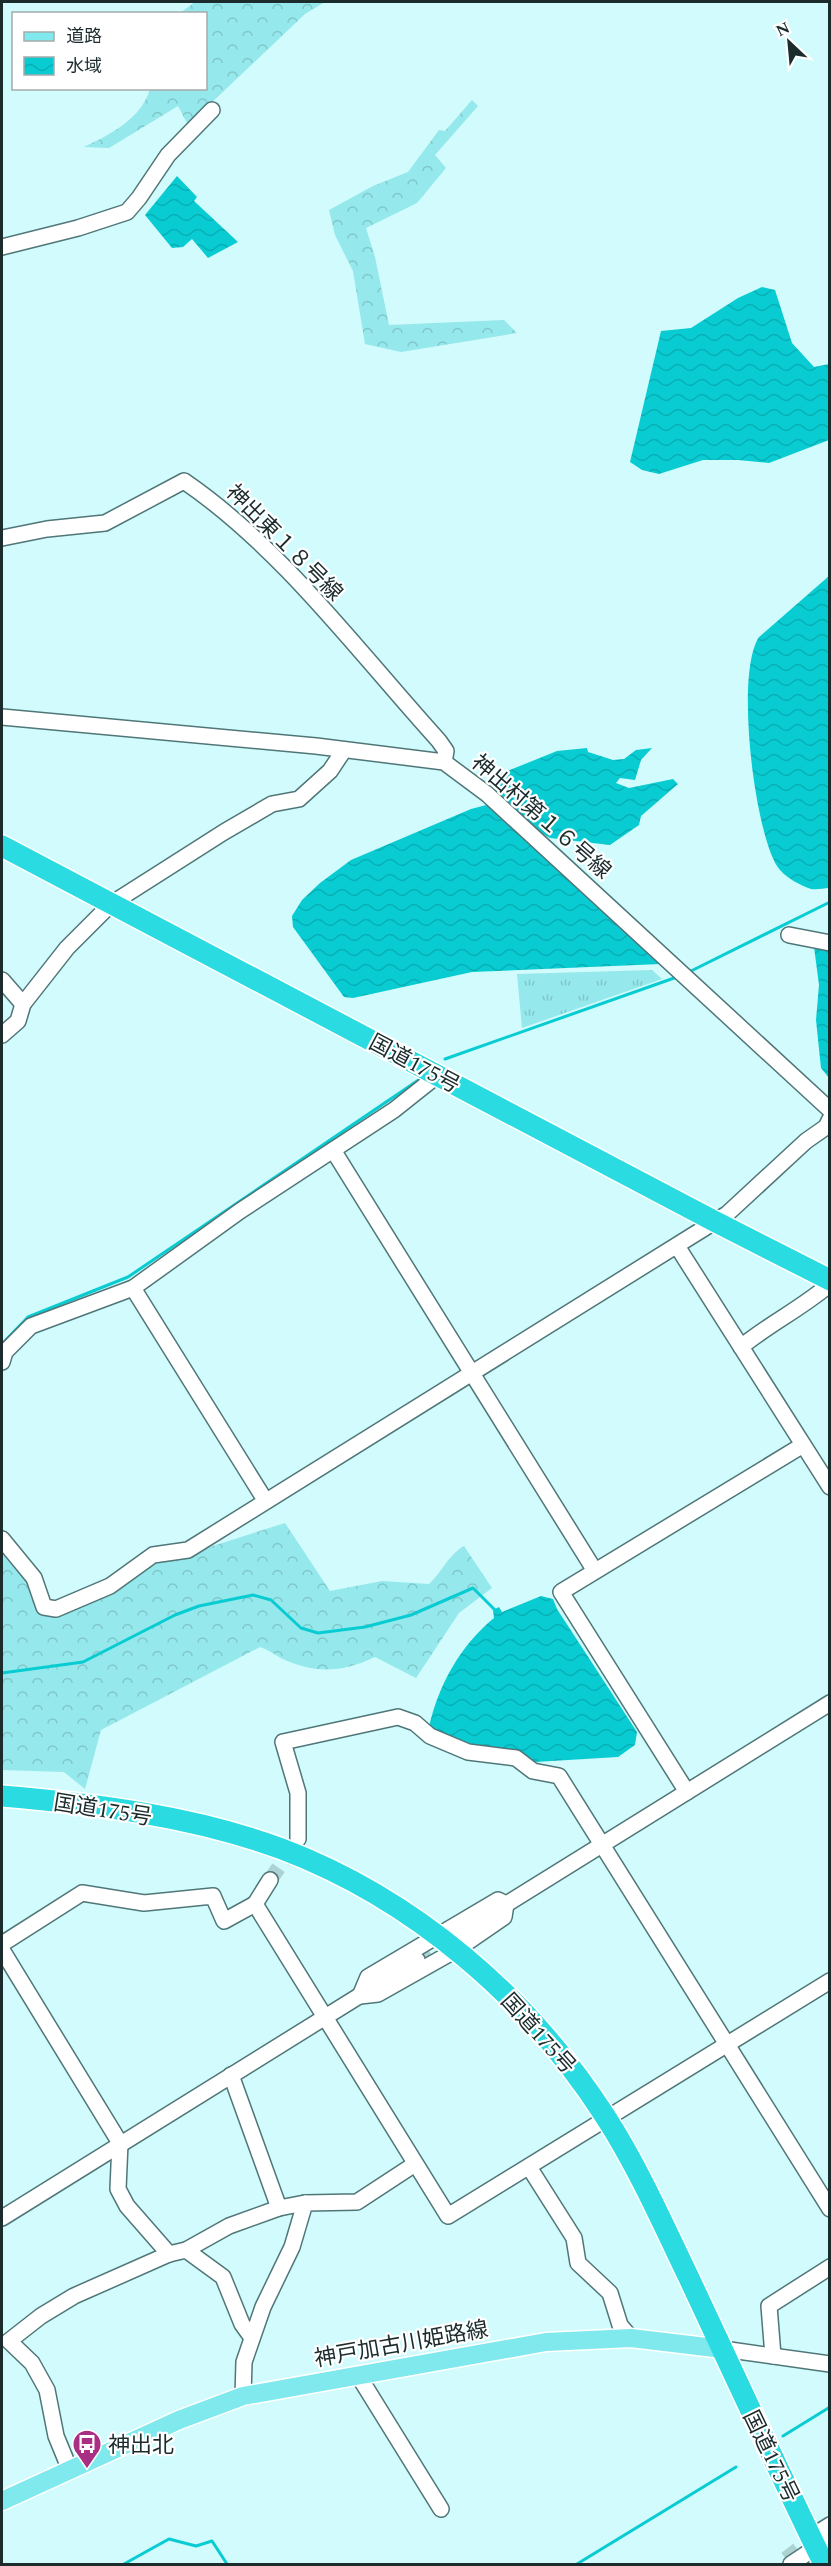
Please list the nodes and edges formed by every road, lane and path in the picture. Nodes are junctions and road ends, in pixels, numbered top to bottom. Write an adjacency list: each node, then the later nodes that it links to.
1 (212, 110): 2 (street)
2 (2, 247)
3 (2, 538): 6 (street, 神出東１８号線)
4 (2, 717): 5 (street, 神出村第１６号線)
5 (344, 750): 6 (street, 神出村第１６号線); 8 (street)
6 (444, 762): 15 (street, 神出村第１６号線)
7 (2, 846): 8 (highway, 国道175号)
8 (111, 904): 12 (street); 14 (highway, 国道175号)
9 (789, 934): 10 (street)
10 (830, 942)
11 (2, 980): 12 (street)
12 (23, 1004): 13 (street)
13 (2, 1035)
14 (438, 1075): 17 (street); 18 (highway, 国道175号)
15 (830, 1110)
16 (830, 1119): 18 (street)
17 (333, 1150): 21 (street); 24 (street)
18 (714, 1221): 19 (street); 20 (highway, 国道175号)
19 (677, 1246): 22 (street); 24 (street)
20 (830, 1282): 22 (street)
21 (133, 1288): 23 (street); 27 (street)
22 (741, 1347): 25 (street)
23 (2, 1362)
24 (472, 1372): 27 (street); 29 (street)
25 (802, 1445): 26 (street); 29 (street)
26 (830, 1487)
27 (265, 1500): 28 (street)
28 (2, 1539)
29 (595, 1571): 31 (street)
30 (830, 1703): 31 (street)
31 (687, 1792): 34 (street)
32 (2, 1796): 38 (highway, 国道175号)
33 (298, 1839): 34 (street)
34 (602, 1845): 37 (street); 46 (street)
35 (270, 1880): 36 (street)
36 (255, 1904): 40 (street); 45 (street)
37 (506, 1904): 38 (street); 39 (street)
38 (438, 1935): 39 (highway, 国道175号); 44 (street)
39 (458, 1942): 44 (street); 48 (highway, 国道175号)
40 (2, 1944)
41 (2, 1950): 49 (street)
42 (417, 1960): 44 (street)
43 (830, 1981): 46 (street)
44 (360, 1996): 45 (street)
45 (324, 2019): 47 (street); 50 (street)
46 (726, 2044): 48 (street); 54 (street)
47 (231, 2075): 49 (street); 53 (street)
48 (607, 2118): 51 (street); 61 (highway, 国道175号)
49 (120, 2143): 55 (street); 57 (street)
50 (415, 2164): 51 (street); 52 (street)
51 (529, 2167): 60 (street)
52 (305, 2203): 53 (street); 59 (street)
53 (279, 2208): 56 (street)
54 (830, 2209)
55 (2, 2218)
56 (186, 2250): 57 (street); 59 (street)
57 (169, 2254): 66 (street)
58 (830, 2267): 62 (street)
59 (252, 2338): 65 (street)
60 (631, 2338): 61 (main road, 神戸加古川姫路線); 64 (main road, 神戸加古川姫路線)
61 (723, 2349): 62 (street, 神戸加古川姫路線); 69 (highway, 国道175号)
62 (773, 2356): 63 (street, 神戸加古川姫路線)
63 (830, 2364)
64 (358, 2375): 65 (main road, 神戸加古川姫路線); 68 (street)
65 (243, 2396): 66 (main road, 神戸加古川姫路線)
66 (70, 2470): 67 (main road, 神戸加古川姫路線)
67 (2, 2501)
68 (441, 2509)
69 (824, 2541): 70 (street)
70 (785, 2563)

